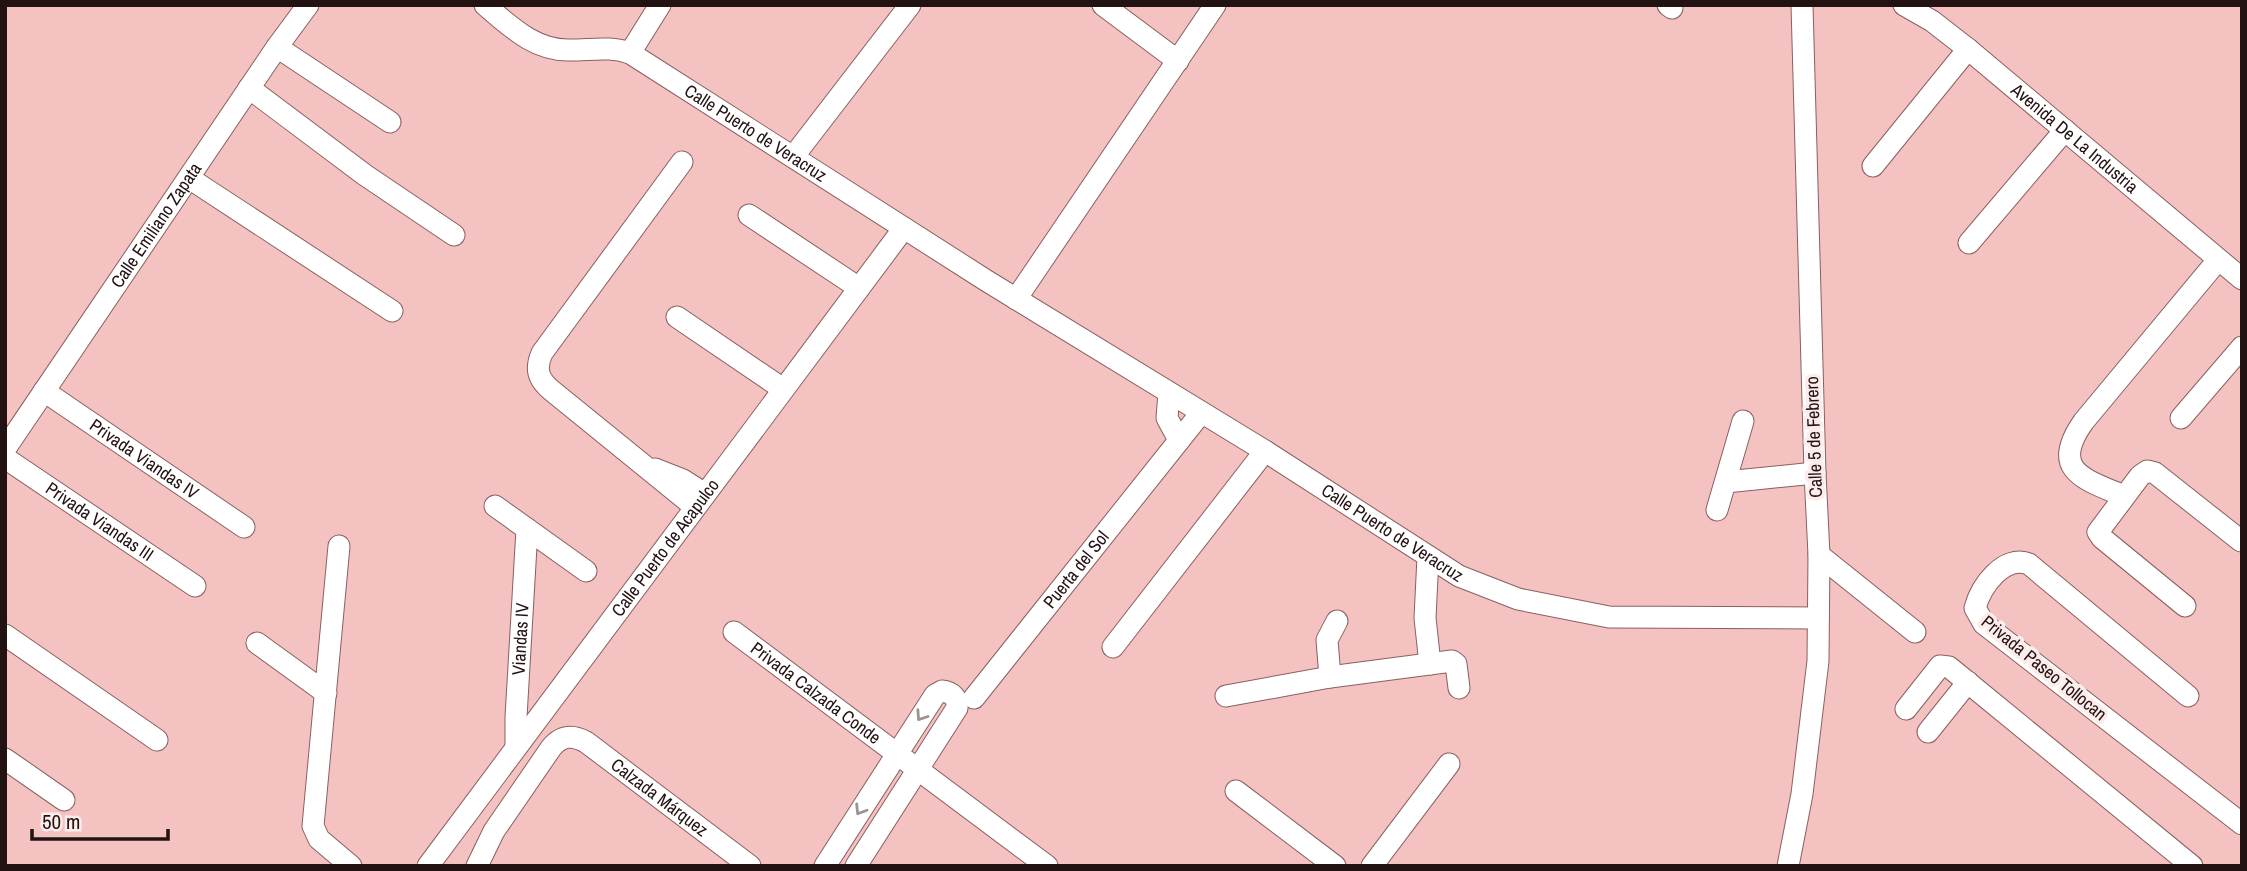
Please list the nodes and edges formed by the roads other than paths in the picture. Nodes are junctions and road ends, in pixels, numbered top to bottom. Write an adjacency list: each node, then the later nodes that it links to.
1 (308, 5): 11 (street, Calle Emiliano Zapata)
2 (485, 5): 13 (street, Calle Puerto de Veracruz)
3 (660, 5): 13 (street)
4 (910, 5): 18 (street)
5 (1103, 5): 14 (street)
6 (1215, 5): 14 (street)
7 (1820, 5): 9 (street)
8 (1904, 5): 10 (street, Avenida De La Industria)
9 (1801, 6): 43 (street, Calle 5 de Febrero)
10 (1938, 13): 12 (street, Avenida De La Industria)
11 (277, 47): 15 (street, Calle Emiliano Zapata); 16 (street)
12 (1968, 49): 17 (street, Avenida De La Industria); 20 (street)
13 (630, 52): 18 (street, Calle Puerto de Veracruz)
14 (1178, 61): 29 (street)
15 (249, 88): 21 (street, Calle Emiliano Zapata); 24 (street)
16 (390, 122)
17 (2065, 130): 25 (street); 26 (street, Avenida De La Industria)
18 (793, 157): 23 (street, Calle Puerto de Veracruz)
19 (682, 162): 46 (street)
20 (1873, 166)
21 (189, 178): 30 (street); 34 (street, Calle Emiliano Zapata)
22 (749, 215): 28 (street)
23 (904, 228): 28 (street, Calle Puerto de Acapulco); 29 (street, Calle Puerto de Veracruz)
24 (454, 234)
25 (1969, 243)
26 (2218, 260): 27 (street, Avenida De La Industria); 45 (street)
27 (2242, 279)
28 (859, 288): 33 (street, Calle Puerto de Acapulco)
29 (1016, 299): 35 (street, Calle Puerto de Veracruz)
30 (392, 311)
31 (677, 317): 33 (street)
32 (2242, 346): 37 (street)
33 (783, 389): 46 (street, Calle Puerto de Acapulco)
34 (44, 391): 40 (street, Calle Emiliano Zapata); 49 (street, Privada Viandas IV)
35 (1169, 393): 36 (street, Calle Puerto de Veracruz); 39 (street)
36 (1201, 413): 39 (street, Puerta del Sol); 41 (street, Calle Puerto de Veracruz)
37 (2181, 418)
38 (1743, 421): 44 (street)
39 (1179, 440): 72 (street, Puerta del Sol)
40 (5, 449)
41 (1265, 451): 54 (street, Calle Puerto de Veracruz); 64 (street)
42 (5, 458): 56 (street, Privada Viandas III)
43 (1815, 473): 44 (street); 53 (street, Calle 5 de Febrero)
44 (1726, 482): 48 (street)
45 (2124, 496): 51 (street); 57 (street)
46 (700, 501): 76 (street, Calle Puerto de Acapulco)
47 (495, 506): 50 (street)
48 (1717, 510)
49 (244, 527)
50 (527, 529): 55 (street); 76 (street, Viandas IV)
51 (2241, 541)
52 (339, 546): 69 (street)
53 (1819, 555): 58 (street, Calle 5 de Febrero); 61 (street)
54 (1428, 557): 58 (street, Calle Puerto de Veracruz); 65 (street)
55 (586, 570)
56 (195, 586)
57 (2185, 606)
58 (1818, 618): 94 (street, Calle 5 de Febrero)
59 (1337, 621): 66 (street)
60 (734, 632): 77 (street, Privada Calzada Conde)
61 (1915, 632)
62 (5, 635): 75 (street)
63 (257, 643): 69 (street)
64 (1113, 648)
65 (1430, 664): 66 (street); 68 (street)
66 (1330, 677): 70 (street)
67 (1968, 681): 73 (street); 74 (street); 84 (street)
68 (1459, 688)
69 (326, 692): 85 (street)
70 (1226, 696)
71 (2188, 696): 83 (street, Privada Paseo Tollocan)
72 (974, 698)
73 (1906, 709)
74 (1928, 732)
75 (157, 740)
76 (516, 747): 86 (street, Calle Puerto de Acapulco)
77 (896, 753): 80 (street, Privada Calzada Conde); 80 (street, one-way to 77); 89 (street, one-way to 89)
78 (5, 759): 82 (street)
79 (1449, 764): 93 (street)
80 (917, 769): 90 (street); 91 (street, Privada Calzada Conde)
81 (1236, 791): 92 (street)
82 (64, 800)
83 (2242, 824)
84 (2181, 862)
85 (351, 866)
86 (428, 866)
87 (477, 866): 88 (street, Calzada Márquez)
88 (750, 866)
89 (825, 866)
90 (856, 866)
91 (1047, 866)
92 (1335, 866)
93 (1372, 866)
94 (1788, 866)

